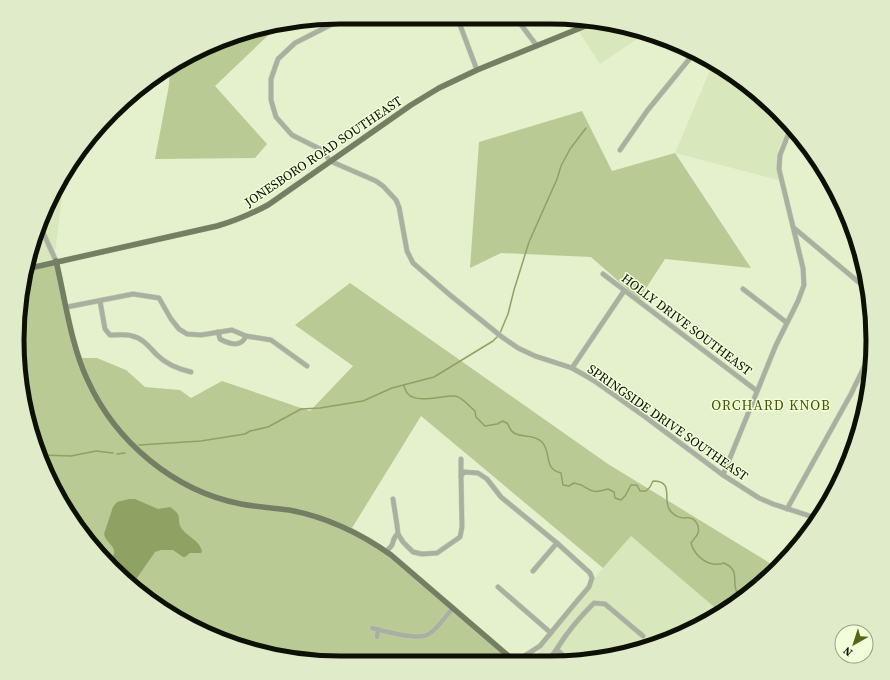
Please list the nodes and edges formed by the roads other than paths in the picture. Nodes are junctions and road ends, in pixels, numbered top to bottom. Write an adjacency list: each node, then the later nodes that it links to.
1 (331, 24): 10 (street)
2 (460, 24): 7 (street)
3 (520, 24): 5 (street)
4 (584, 26): 5 (main road, JONESBORO ROAD SOUTHEAST)
5 (537, 46): 7 (main road, JONESBORO ROAD SOUTHEAST)
6 (691, 57): 9 (street)
7 (477, 70): 10 (main road, JONESBORO ROAD SOUTHEAST)
8 (789, 133): 11 (street)
9 (620, 150)
10 (330, 161): 13 (main road, JONESBORO ROAD SOUTHEAST); 26 (street, SPRINGSIDE DRIVE SOUTHEAST)
11 (793, 227): 16 (street); 21 (street)
12 (43, 233): 13 (street)
13 (56, 261): 14 (main road, JONESBORO ROAD SOUTHEAST); 20 (main road)
14 (33, 267)
15 (603, 274): 18 (street, HOLLY DRIVE SOUTHEAST)
16 (861, 284)
17 (744, 289): 21 (street)
18 (624, 291): 26 (street); 28 (street, HOLLY DRIVE SOUTHEAST)
19 (100, 301): 20 (street); 22 (street); 27 (street)
20 (66, 307): 39 (main road)
21 (786, 322): 28 (street)
22 (218, 332): 23 (street); 23 (street)
23 (246, 336): 24 (street)
24 (307, 366)
25 (864, 366): 33 (street)
26 (572, 368): 30 (street, SPRINGSIDE DRIVE SOUTHEAST)
27 (191, 372)
28 (757, 391): 30 (street)
29 (461, 459): 31 (street)
30 (723, 475): 33 (street, SPRINGSIDE DRIVE SOUTHEAST)
31 (462, 476): 36 (street); 37 (street)
32 (393, 499): 35 (street)
33 (787, 509): 34 (street, SPRINGSIDE DRIVE SOUTHEAST)
34 (812, 517)
35 (398, 534): 36 (street); 38 (street)
36 (403, 542): 38 (street)
37 (557, 543): 40 (street); 45 (street)
38 (392, 544): 39 (street)
39 (386, 552): 42 (main road)
40 (533, 571)
41 (498, 587): 45 (street)
42 (453, 608): 44 (street); 50 (main road)
43 (372, 628): 44 (street)
44 (378, 630): 47 (street)
45 (550, 633): 51 (street)
46 (643, 636): 48 (street)
47 (376, 637)
48 (557, 650): 49 (street); 52 (street)
49 (563, 655)
50 (508, 656)
51 (525, 656)
52 (552, 656)

